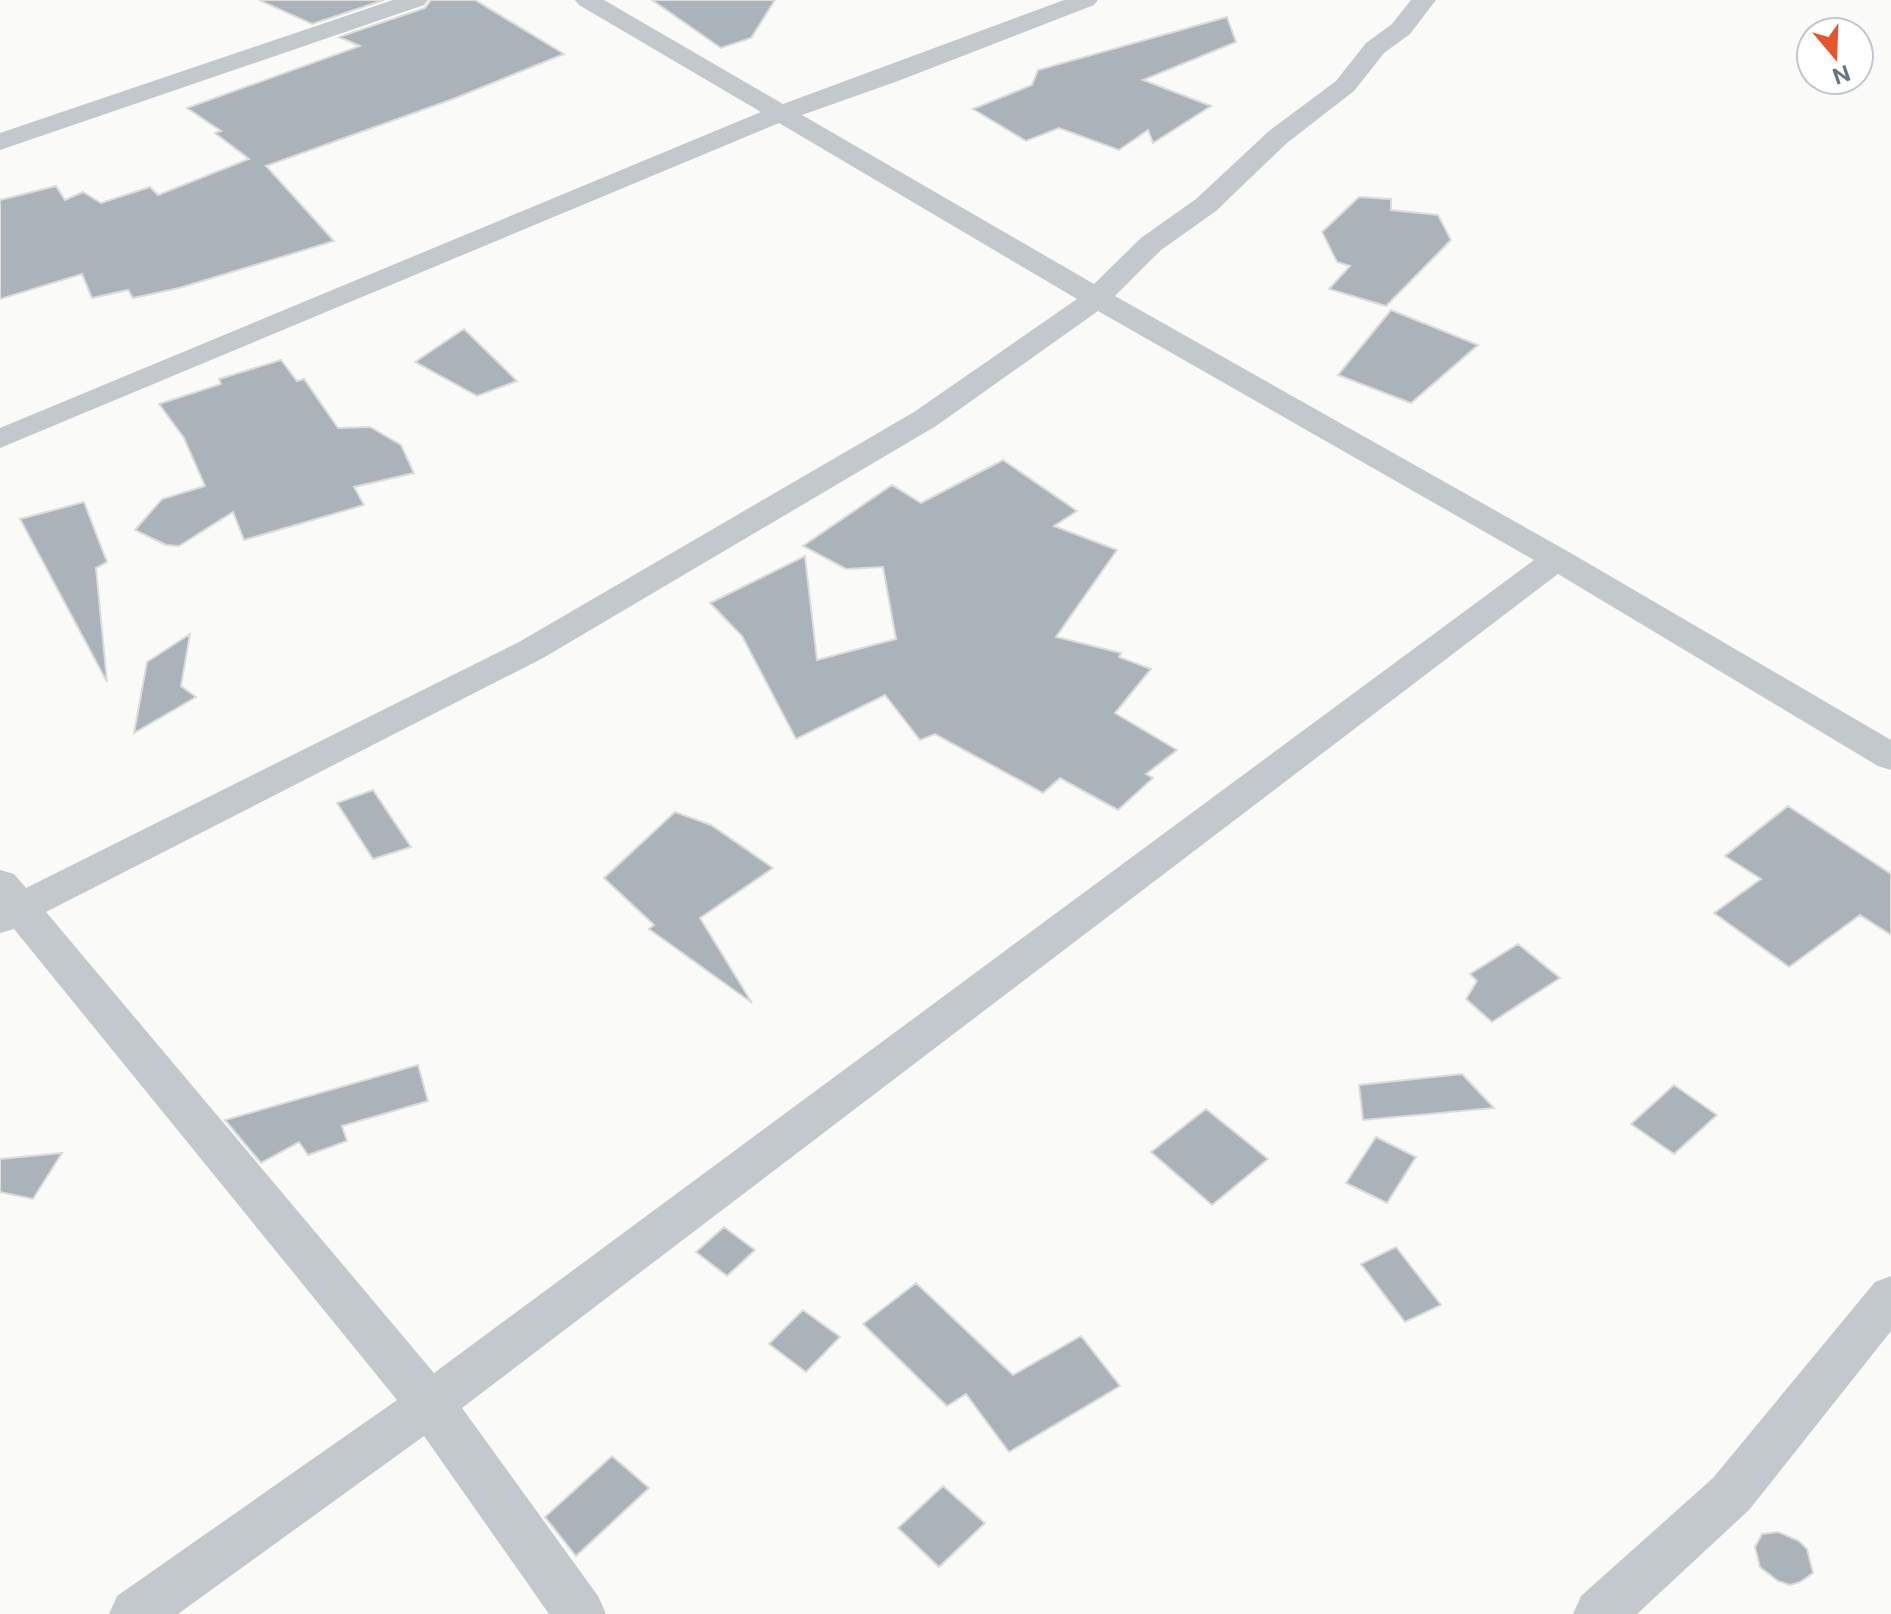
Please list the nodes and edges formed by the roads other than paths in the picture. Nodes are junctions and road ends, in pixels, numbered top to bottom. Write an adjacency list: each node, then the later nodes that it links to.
1 (416, 0): 6 (street)
2 (587, 0): 5 (street)
3 (1086, 0): 5 (street)
4 (1424, 0): 7 (street)
5 (779, 114): 7 (street); 8 (street)
6 (0, 142)
7 (1097, 298): 9 (street); 11 (street)
8 (0, 439)
9 (1557, 559): 10 (street); 13 (street)
10 (1891, 757)
11 (7, 903): 13 (street)
12 (1891, 1296): 16 (street)
13 (430, 1404): 14 (street); 15 (street)
14 (135, 1614)
15 (580, 1614)
16 (1599, 1614)

